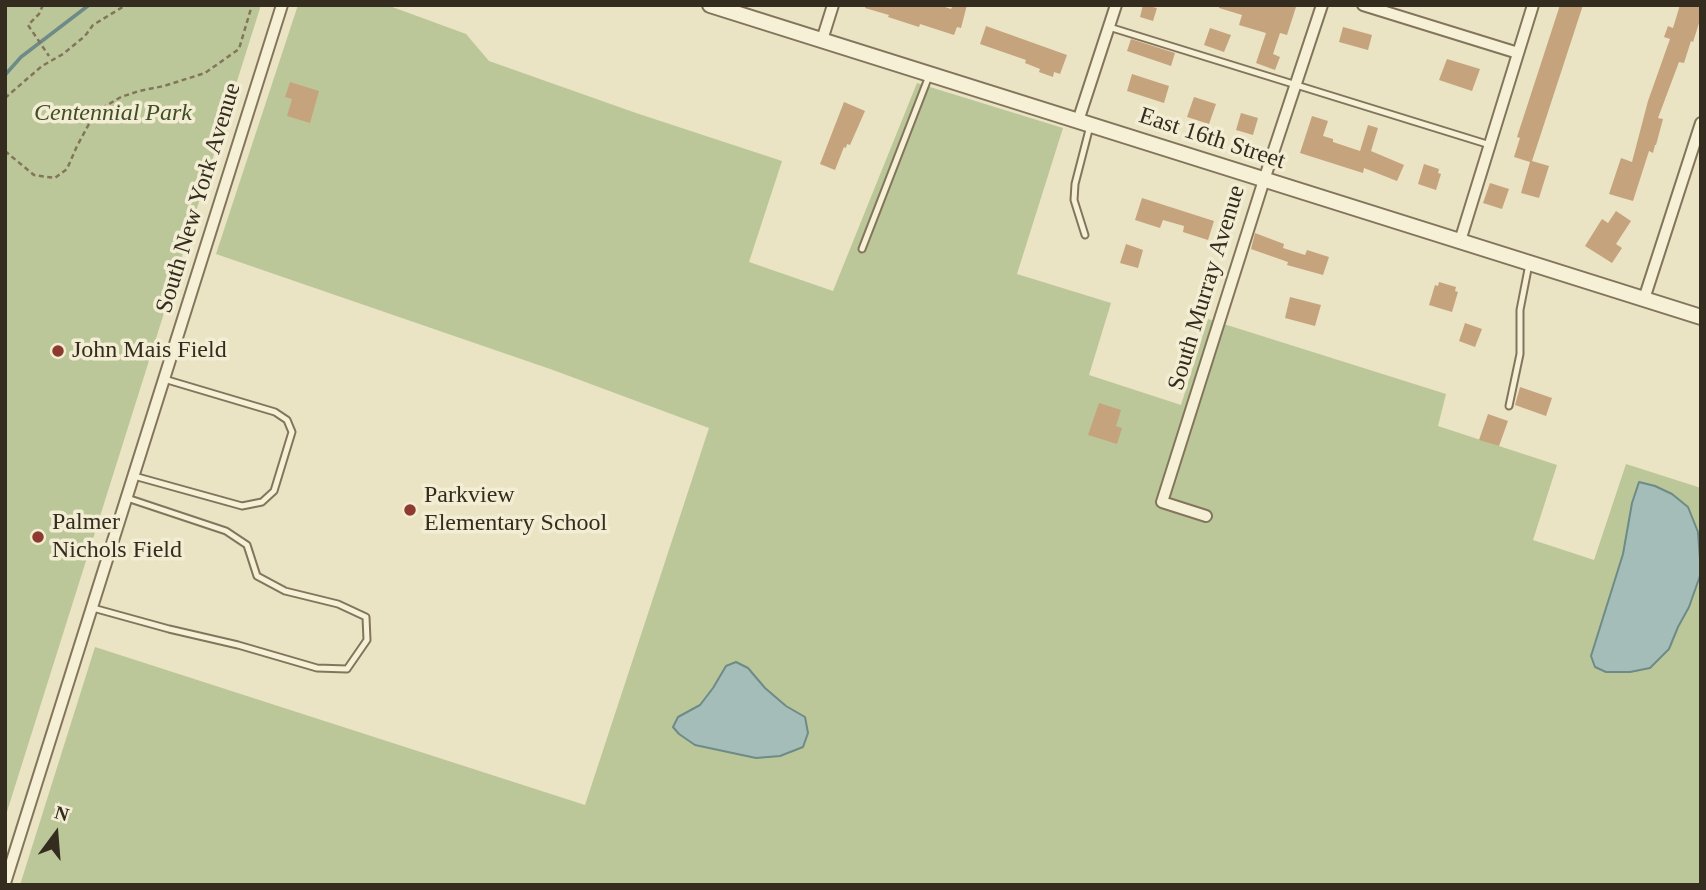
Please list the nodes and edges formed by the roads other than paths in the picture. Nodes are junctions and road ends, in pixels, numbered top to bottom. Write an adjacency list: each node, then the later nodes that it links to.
1 (282, 5): 23 (street, South New York Avenue)
2 (710, 5): 9 (street, East 16th Street)
3 (833, 5): 9 (street)
4 (1116, 5): 8 (street)
5 (1322, 5): 12 (street, South Murray Avenue)
6 (1363, 5): 10 (street)
7 (1533, 5): 10 (street)
8 (1109, 27): 12 (lane); 13 (street)
9 (822, 40): 11 (street, East 16th Street)
10 (1518, 53): 15 (street)
11 (929, 74): 13 (street, East 16th Street); 19 (lane)
12 (1297, 85): 15 (lane); 16 (street, South Murray Avenue)
13 (1084, 123): 16 (street, East 16th Street); 17 (lane)
14 (1701, 123): 21 (street)
15 (1490, 145): 18 (street)
16 (1264, 180): 18 (street, East 16th Street); 27 (street, South Murray Avenue)
17 (1085, 236)
18 (1460, 241): 20 (street, East 16th Street)
19 (862, 249)
20 (1529, 263): 21 (street, East 16th Street); 24 (lane)
21 (1644, 299): 22 (street, East 16th Street)
22 (1701, 317)
23 (164, 379): 25 (street, South New York Avenue); 25 (lane)
24 (1509, 406)
25 (134, 476): 26 (street, South New York Avenue)
26 (127, 498): 28 (street, South New York Avenue); 28 (lane)
27 (1206, 516)
28 (92, 607): 29 (street, South New York Avenue)
29 (5, 884)

